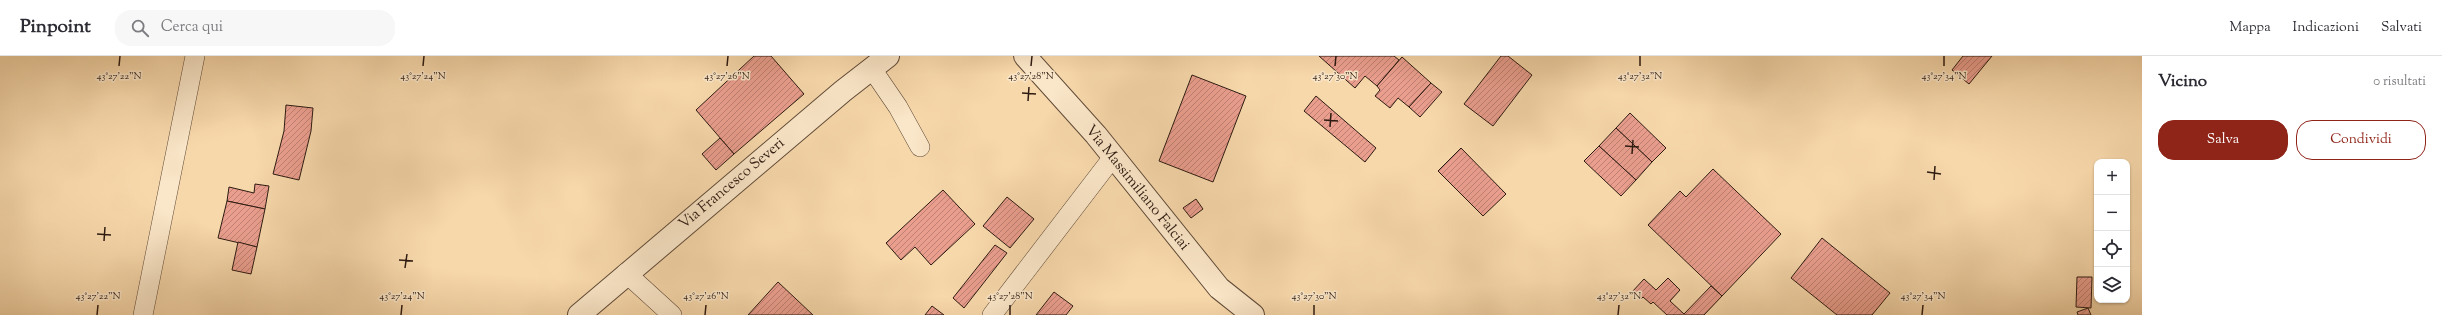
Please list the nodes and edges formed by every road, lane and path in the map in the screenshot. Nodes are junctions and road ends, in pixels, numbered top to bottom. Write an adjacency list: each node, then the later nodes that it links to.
1 (194, 56): 7 (lane)
2 (1025, 56): 5 (street, Via Massimiliano Falciai)
3 (880, 63): 4 (lane); 6 (street, Via Francesco Severi)
4 (920, 147)
5 (1113, 157): 10 (lane); 11 (street, Via Massimiliano Falciai)
6 (626, 273): 8 (street, Via Francesco Severi); 9 (lane)
7 (143, 315)
8 (579, 315)
9 (672, 315)
10 (992, 315)
11 (1253, 315)

